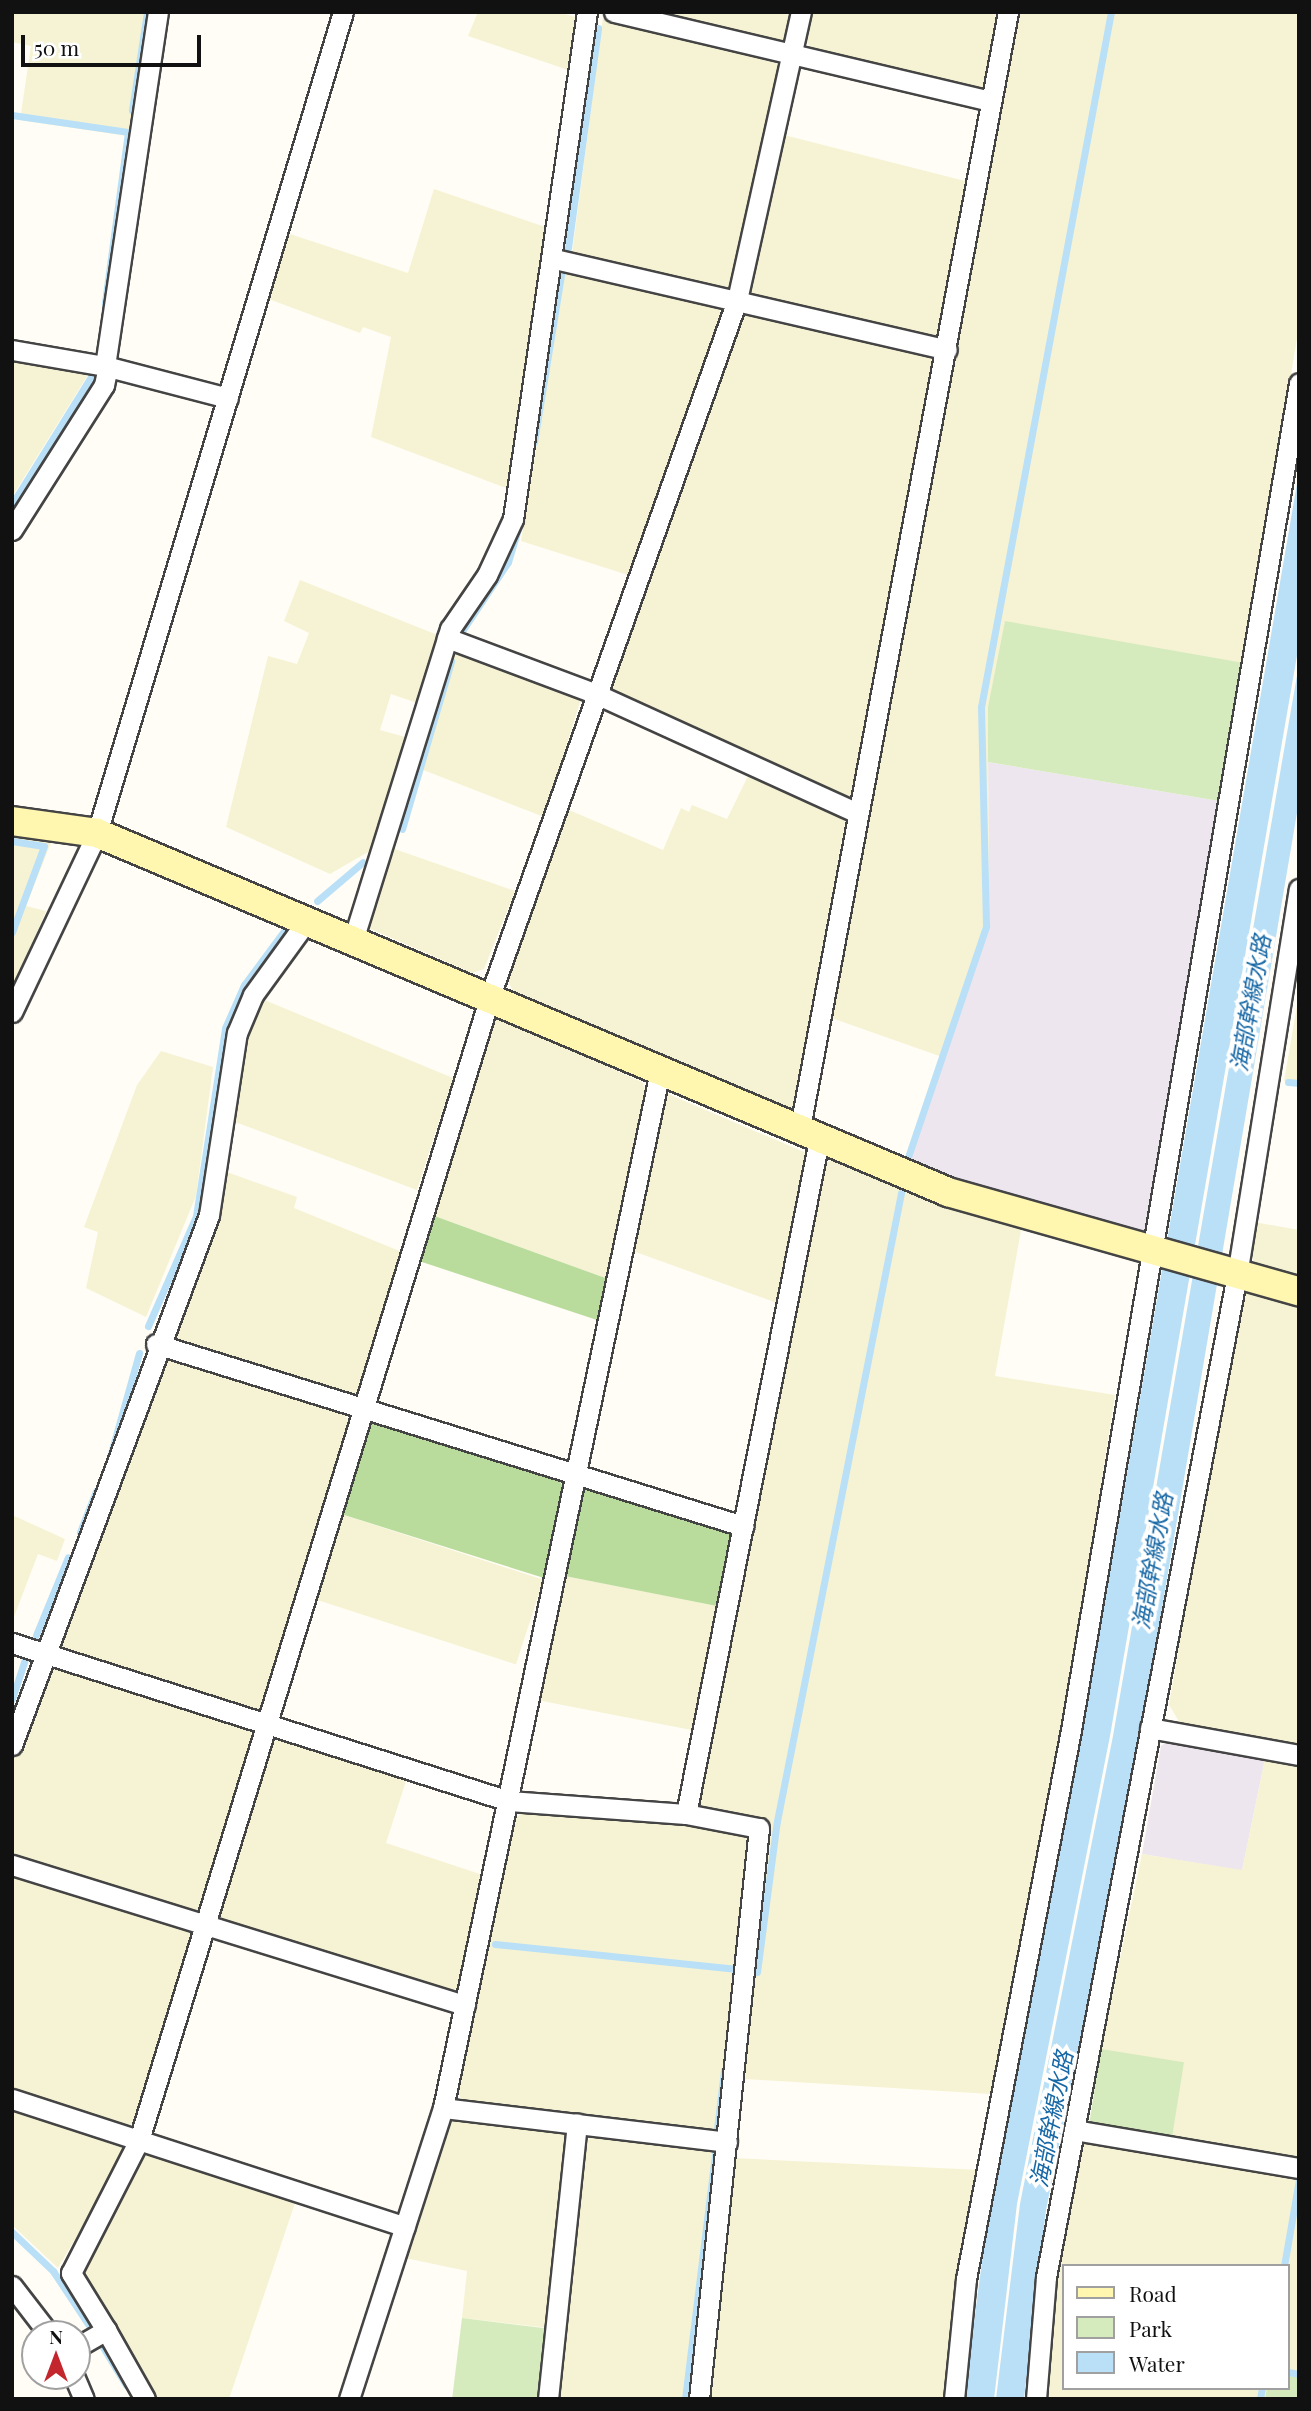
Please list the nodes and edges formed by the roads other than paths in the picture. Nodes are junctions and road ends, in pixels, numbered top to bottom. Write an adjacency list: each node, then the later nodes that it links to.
1 (158, 12): 13 (street)
2 (342, 12): 15 (street)
3 (587, 12): 9 (street)
4 (614, 12): 7 (street)
5 (801, 12): 7 (street)
6 (1008, 12): 8 (street)
7 (792, 56): 8 (street); 10 (street)
8 (991, 101): 12 (street)
9 (554, 259): 10 (street); 17 (street)
10 (737, 300): 12 (street); 18 (street)
11 (12, 350): 13 (street)
12 (947, 350): 19 (street)
13 (106, 366): 15 (street); 16 (street)
14 (1299, 383): 29 (street)
15 (228, 398): 21 (street)
16 (12, 530)
17 (447, 638): 18 (street); 24 (street)
18 (594, 693): 19 (street); 25 (street)
19 (855, 812): 28 (street)
20 (12, 821): 21 (street)
21 (97, 833): 23 (street); 26 (street)
22 (1299, 889): 30 (street)
23 (309, 918): 24 (street); 32 (street)
24 (354, 937): 25 (street)
25 (490, 996): 27 (street); 33 (street)
26 (12, 1012)
27 (660, 1072): 28 (street); 34 (street)
28 (809, 1137): 29 (street); 35 (street)
29 (1151, 1253): 30 (street); 63 (street)
30 (1235, 1274): 31 (street); 39 (street)
31 (1299, 1291)
32 (156, 1343): 33 (street); 37 (street)
33 (361, 1409): 34 (street); 38 (street)
34 (577, 1475): 35 (street); 42 (street)
35 (743, 1526): 43 (street)
36 (12, 1643): 37 (street)
37 (47, 1653): 38 (street); 40 (street)
38 (265, 1726): 42 (street); 45 (street)
39 (1150, 1728): 41 (street); 50 (street)
40 (12, 1745)
41 (1299, 1755)
42 (509, 1801): 43 (street); 46 (street)
43 (686, 1814): 52 (street)
44 (12, 1865): 45 (street)
45 (205, 1925): 46 (street); 51 (street)
46 (465, 2005): 48 (street)
47 (12, 2099): 51 (street)
48 (443, 2108): 49 (street); 54 (street)
49 (577, 2124): 52 (street); 61 (street)
50 (1074, 2130): 53 (street); 64 (street)
51 (139, 2140): 54 (street); 57 (street)
52 (727, 2142): 62 (street)
53 (1299, 2168)
54 (405, 2227): 60 (street)
55 (12, 2286): 56 (street)
56 (38, 2320)
57 (106, 2330): 58 (street); 59 (street)
58 (91, 2339)
59 (145, 2399)
60 (349, 2399)
61 (548, 2399)
62 (699, 2399)
63 (954, 2399)
64 (1036, 2399)

